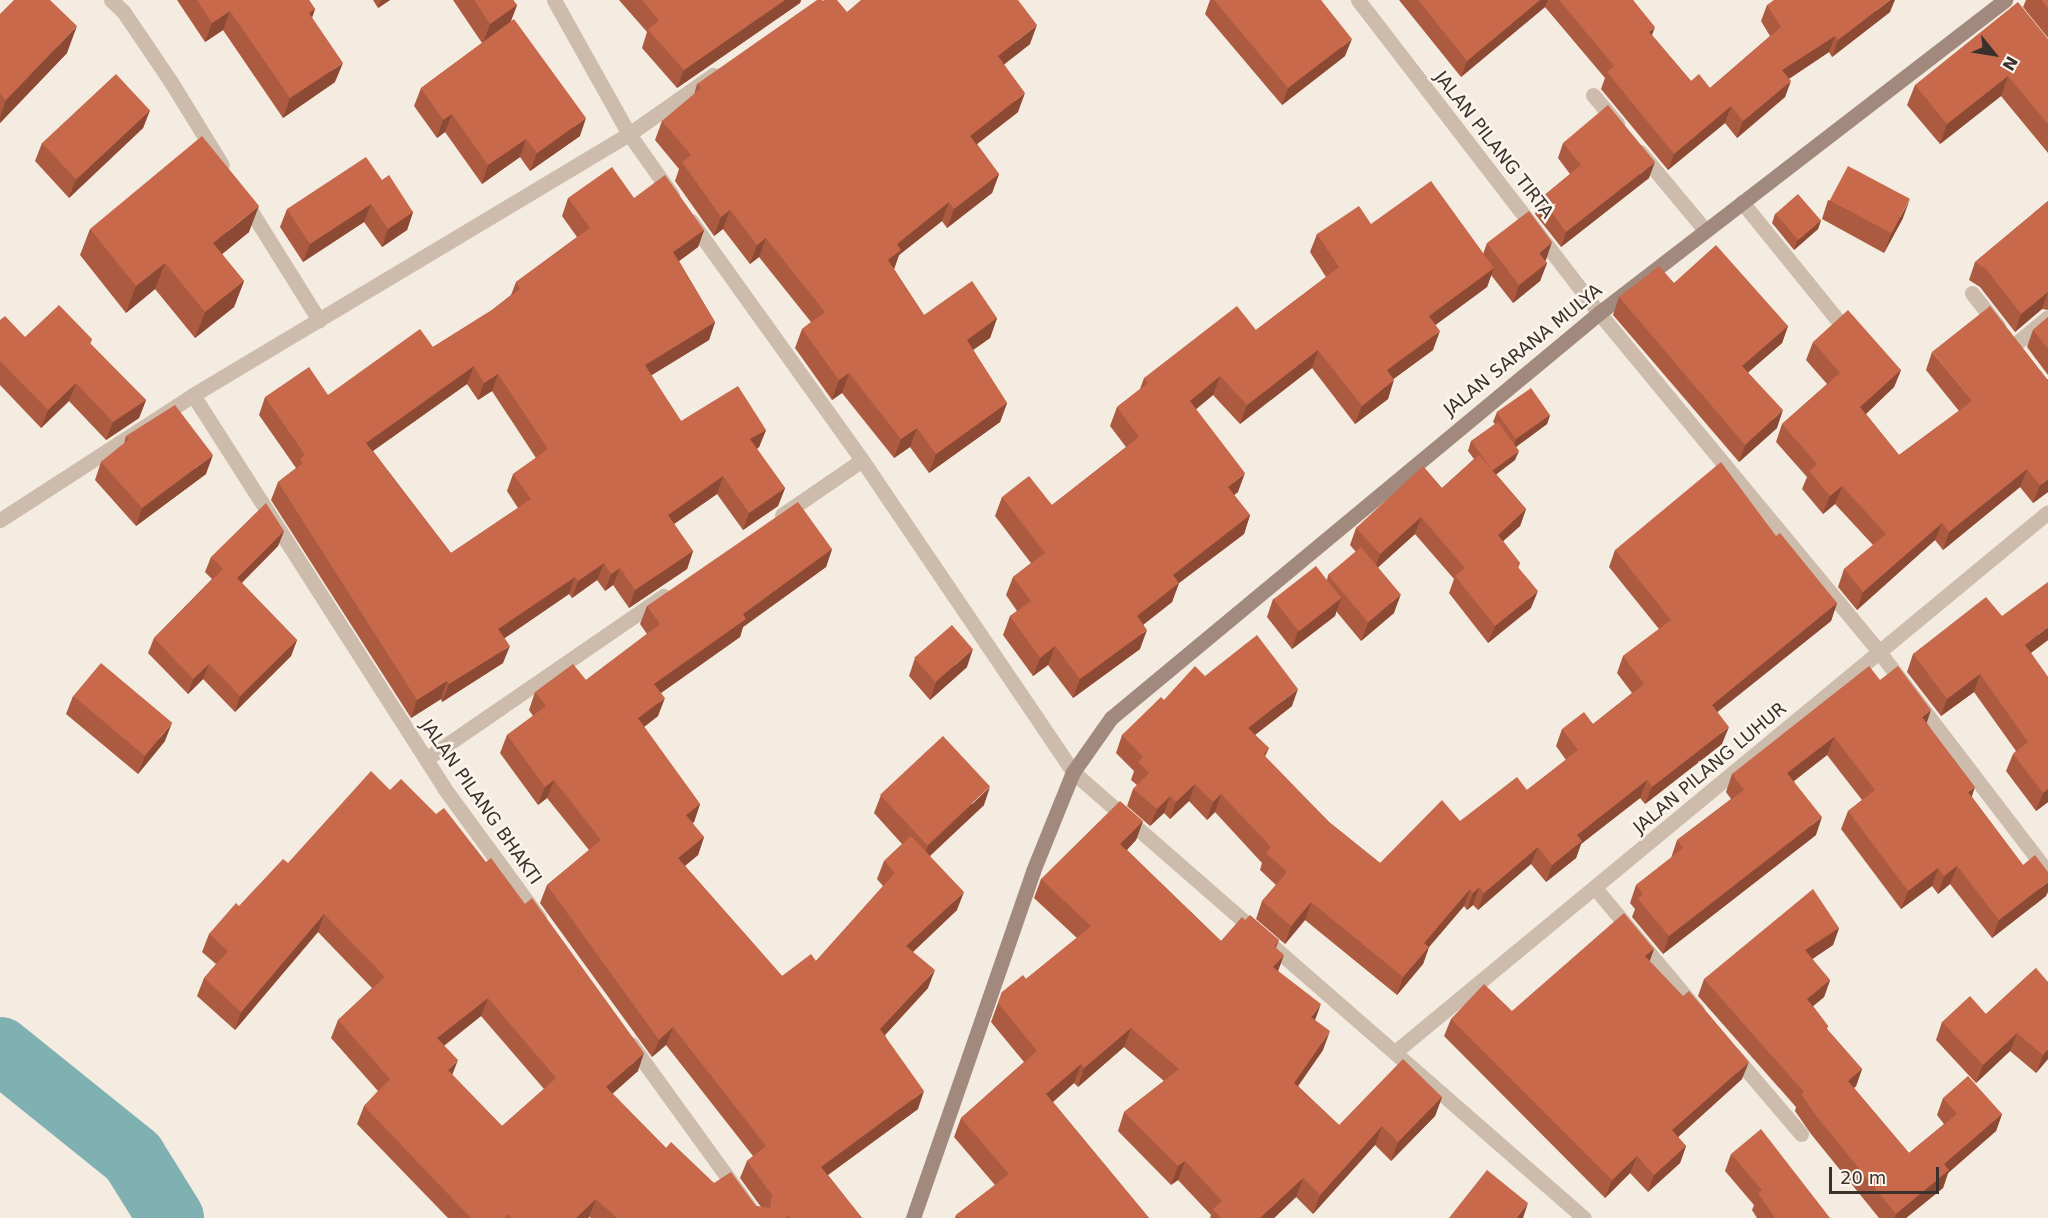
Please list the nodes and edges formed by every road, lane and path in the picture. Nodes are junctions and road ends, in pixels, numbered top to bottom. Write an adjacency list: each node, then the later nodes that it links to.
1 (111, 0): 14 (street)
2 (554, 0): 7 (street)
3 (1358, 0): 11 (street, JALAN PILANG TIRTA)
4 (2008, 3): 8 (street, JALAN SARANA MULYA)
5 (725, 67): 7 (street)
6 (1593, 95): 9 (street)
7 (629, 134): 14 (street); 16 (street)
8 (1742, 202): 9 (street, JALAN SARANA MULYA); 13 (street)
9 (1705, 230): 11 (street, JALAN SARANA MULYA)
10 (1972, 293): 12 (street)
11 (1599, 313): 21 (street, JALAN PILANG TIRTA); 23 (street, JALAN SARANA MULYA)
12 (2048, 317)
13 (1836, 318)
14 (319, 320): 15 (street)
15 (193, 395): 18 (street); 22 (street, JALAN PILANG BHAKTI)
16 (862, 459): 19 (street); 23 (street)
17 (2048, 512): 21 (street, JALAN PILANG LUHUR)
18 (0, 520)
19 (765, 526)
20 (678, 586): 22 (street)
21 (1880, 653): 24 (street, JALAN PILANG TIRTA); 25 (street, JALAN PILANG LUHUR)
22 (426, 759): 26 (street, JALAN PILANG BHAKTI)
23 (1073, 772): 30 (street); 33 (street, JALAN SARANA MULYA)
24 (2048, 873)
25 (1595, 888): 27 (street); 30 (street, JALAN PILANG LUHUR)
26 (549, 931)
27 (1709, 1025)
28 (618, 1027): 32 (street)
29 (1725, 1043): 31 (street)
30 (1395, 1052): 34 (street)
31 (1801, 1134)
32 (757, 1218)
33 (913, 1218)
34 (1584, 1218)

